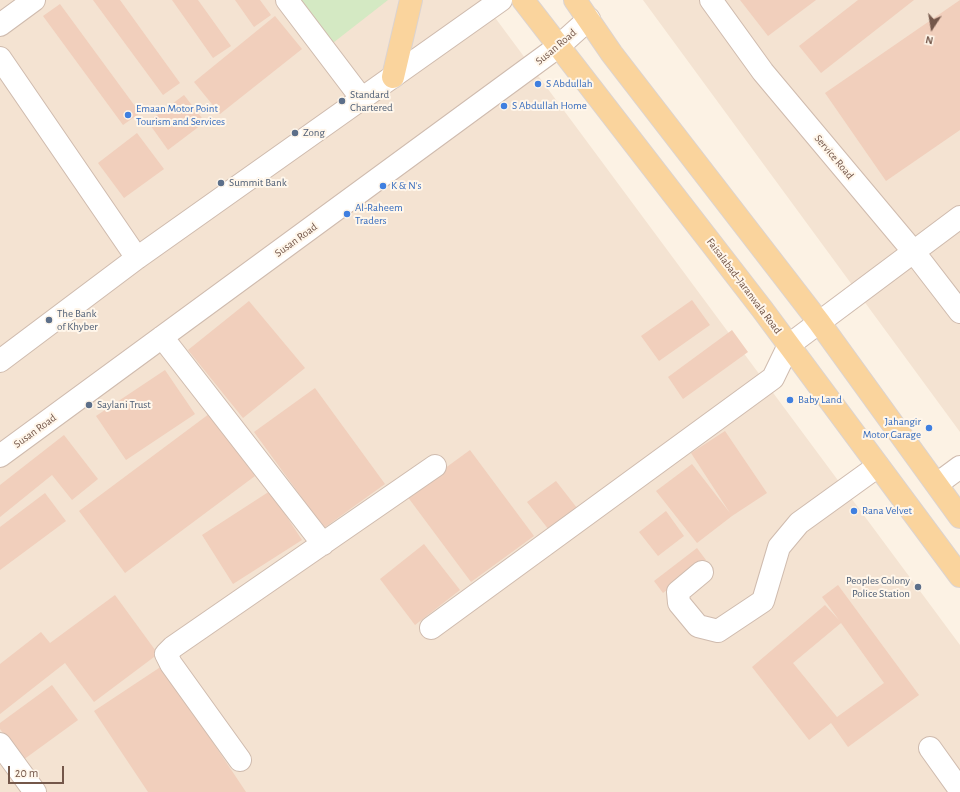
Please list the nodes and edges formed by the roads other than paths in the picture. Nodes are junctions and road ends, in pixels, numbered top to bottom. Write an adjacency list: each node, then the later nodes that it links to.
1 (34, 0): 9 (street)
2 (287, 0): 13 (street)
3 (411, 0): 12 (main road)
4 (501, 0): 12 (street)
5 (523, 0): 10 (main road, Faisalabad–Jaranwala Road)
6 (575, 0): 8 (main road)
7 (711, 0): 15 (street, Service Road)
8 (589, 19): 10 (street, Susan Road); 18 (main road)
9 (0, 25)
10 (560, 46): 19 (street, Susan Road); 20 (main road, Faisalabad–Jaranwala Road)
11 (0, 58): 16 (street)
12 (393, 77): 13 (street)
13 (362, 99): 16 (street)
14 (960, 217): 15 (street)
15 (914, 251): 17 (street, Service Road); 18 (street)
16 (137, 258): 21 (street)
17 (960, 312)
18 (819, 322): 20 (street); 26 (main road)
19 (162, 337): 22 (street, Susan Road); 28 (street)
20 (789, 345): 24 (main road, Faisalabad–Jaranwala Road); 31 (street)
21 (0, 361)
22 (0, 456)
23 (435, 466): 28 (street)
24 (878, 466): 29 (street); 30 (main road, Faisalabad–Jaranwala Road)
25 (960, 467): 26 (street)
26 (937, 484): 27 (main road)
27 (960, 517)
28 (323, 544): 34 (street)
29 (702, 572)
30 (960, 576)
31 (431, 628)
32 (0, 744): 36 (street)
33 (930, 748): 35 (street)
34 (240, 760)
35 (960, 790)
36 (35, 792)

